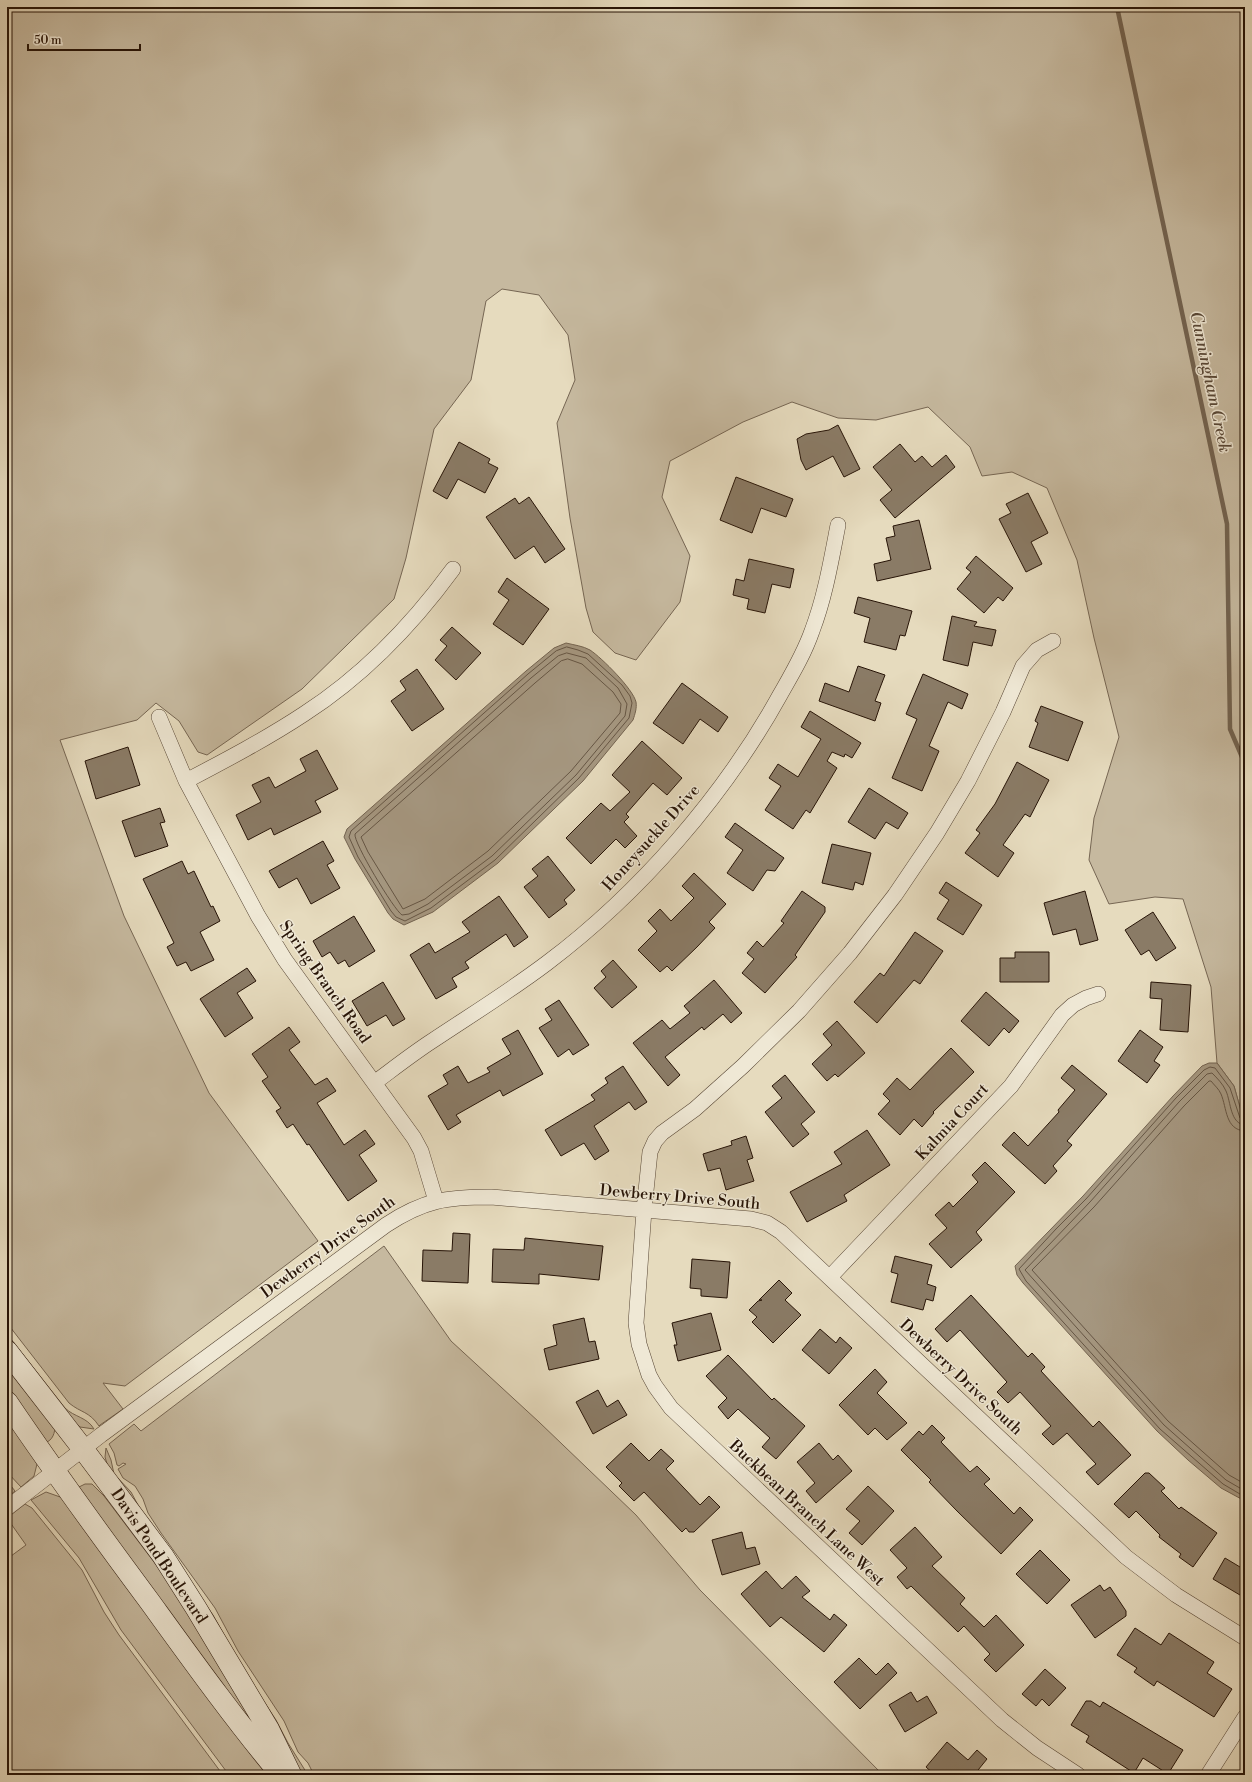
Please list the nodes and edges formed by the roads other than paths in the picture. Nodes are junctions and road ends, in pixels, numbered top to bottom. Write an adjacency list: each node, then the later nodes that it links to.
1 (838, 525): 7 (street, Honeysuckle Drive)
2 (453, 569): 5 (street)
3 (1053, 641): 9 (street, Buckbean Branch Lane West)
4 (159, 717): 5 (street, Spring Branch Road)
5 (186, 781): 7 (street, Spring Branch Road)
6 (1098, 994): 10 (street, Kalmia Court)
7 (374, 1083): 8 (street, Spring Branch Road)
8 (436, 1201): 9 (street, Dewberry Drive South); 13 (street, Dewberry Drive South)
9 (644, 1210): 10 (street, Dewberry Drive South); 20 (street, Buckbean Branch Lane West)
10 (830, 1277): 16 (street, Dewberry Drive South)
11 (7, 1351): 13 (street, Davis Pond Boulevard)
12 (7, 1402): 14 (street, Davis Pond Boulevard)
13 (83, 1449): 14 (street, Dewberry Drive South); 19 (street, Davis Pond Boulevard)
14 (55, 1472): 15 (street, Dewberry Drive South); 18 (street, Davis Pond Boulevard)
15 (7, 1508)
16 (1245, 1638)
17 (1245, 1717): 21 (street)
18 (281, 1775)
19 (291, 1775)
20 (1078, 1775)
21 (1208, 1775)

